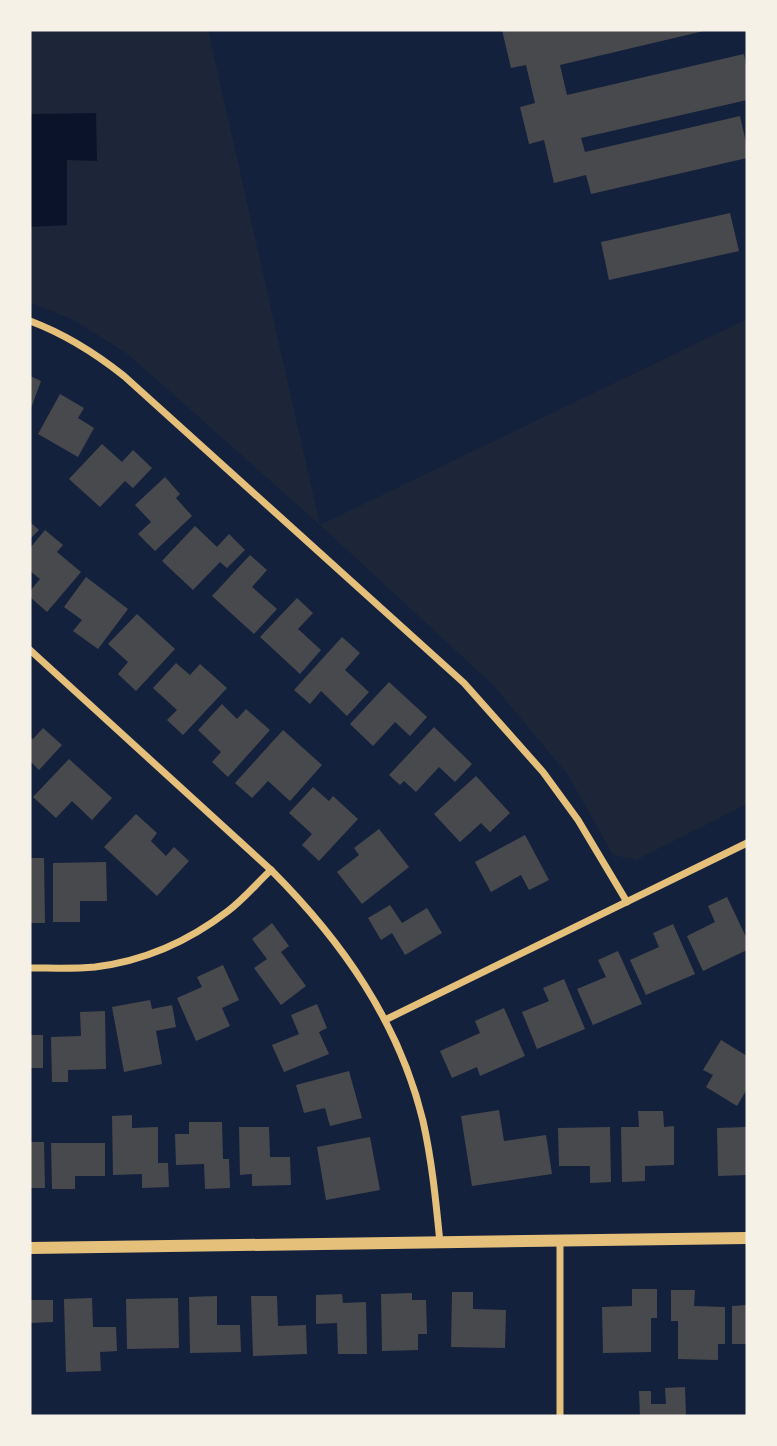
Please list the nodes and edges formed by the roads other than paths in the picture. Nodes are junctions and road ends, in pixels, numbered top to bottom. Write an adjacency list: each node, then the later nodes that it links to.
1 (30, 321): 5 (street)
2 (30, 650): 4 (street)
3 (747, 843): 5 (street)
4 (271, 870): 6 (street); 7 (street)
5 (627, 902): 7 (street)
6 (30, 968)
7 (385, 1020): 10 (street)
8 (747, 1238): 9 (street)
9 (560, 1241): 10 (street); 12 (street)
10 (440, 1242): 11 (street)
11 (30, 1248)
12 (560, 1416)

